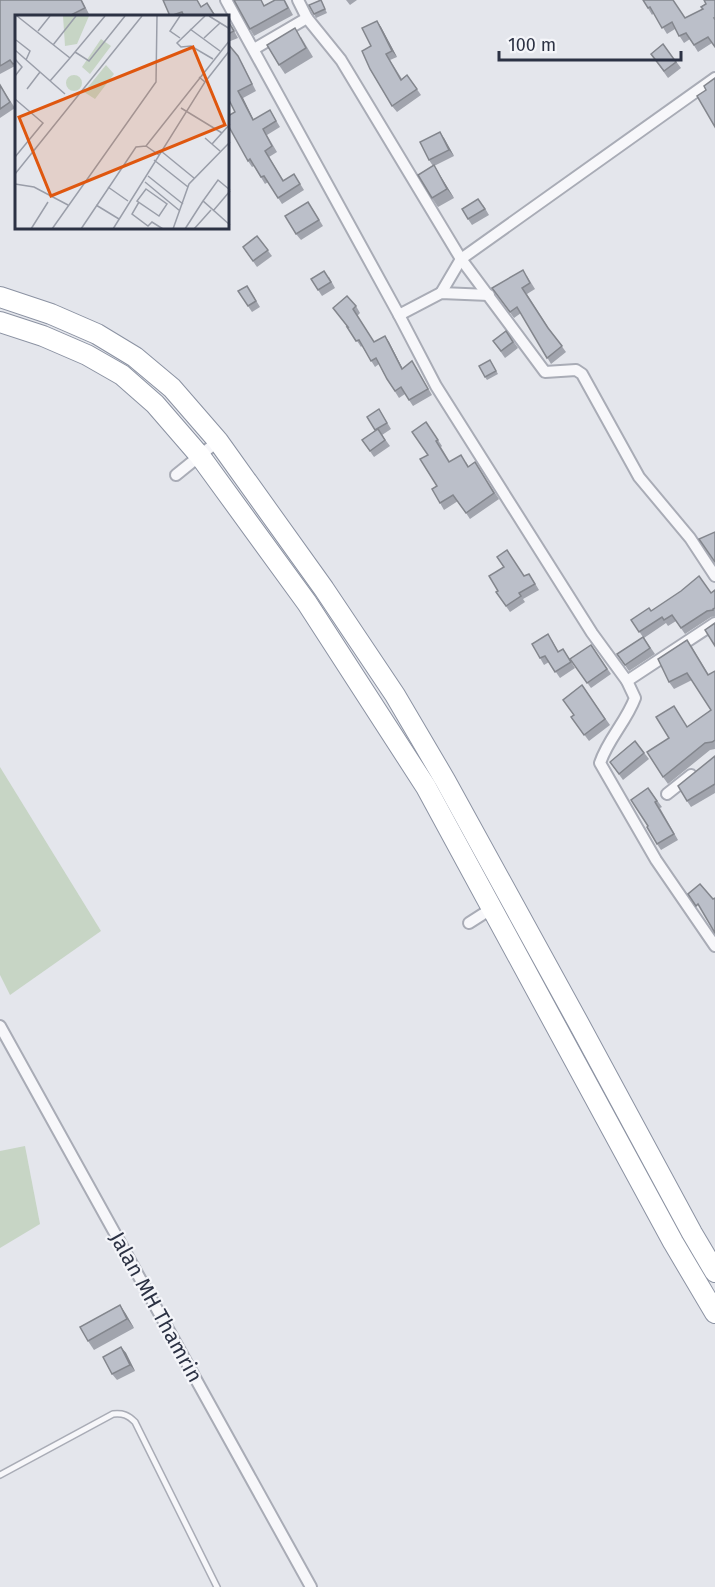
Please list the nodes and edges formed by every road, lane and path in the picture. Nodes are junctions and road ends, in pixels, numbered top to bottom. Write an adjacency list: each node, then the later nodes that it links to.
1 (226, 0): 4 (street)
2 (298, 0): 3 (street)
3 (307, 18): 4 (street); 6 (street)
4 (254, 50): 10 (street)
5 (715, 78): 6 (street)
6 (461, 259): 7 (street); 8 (street)
7 (441, 292): 8 (street); 10 (street)
8 (489, 295): 15 (street)
9 (0, 297): 12 (highway)
10 (399, 315): 17 (street)
11 (0, 322): 13 (highway)
12 (218, 441): 13 (street); 20 (highway)
13 (200, 456): 14 (street); 21 (highway)
14 (176, 475)
15 (715, 576)
16 (715, 623): 17 (street)
17 (627, 681): 23 (street)
18 (699, 769): 19 (street)
19 (667, 794)
20 (509, 897): 21 (street); 25 (highway)
21 (492, 908): 22 (street); 26 (highway)
22 (469, 923)
23 (715, 946)
24 (0, 1026): 29 (street, Jalan MH Thamrin)
25 (715, 1272)
26 (715, 1313)
27 (0, 1475): 28 (lane)
28 (217, 1587)
29 (311, 1587)

